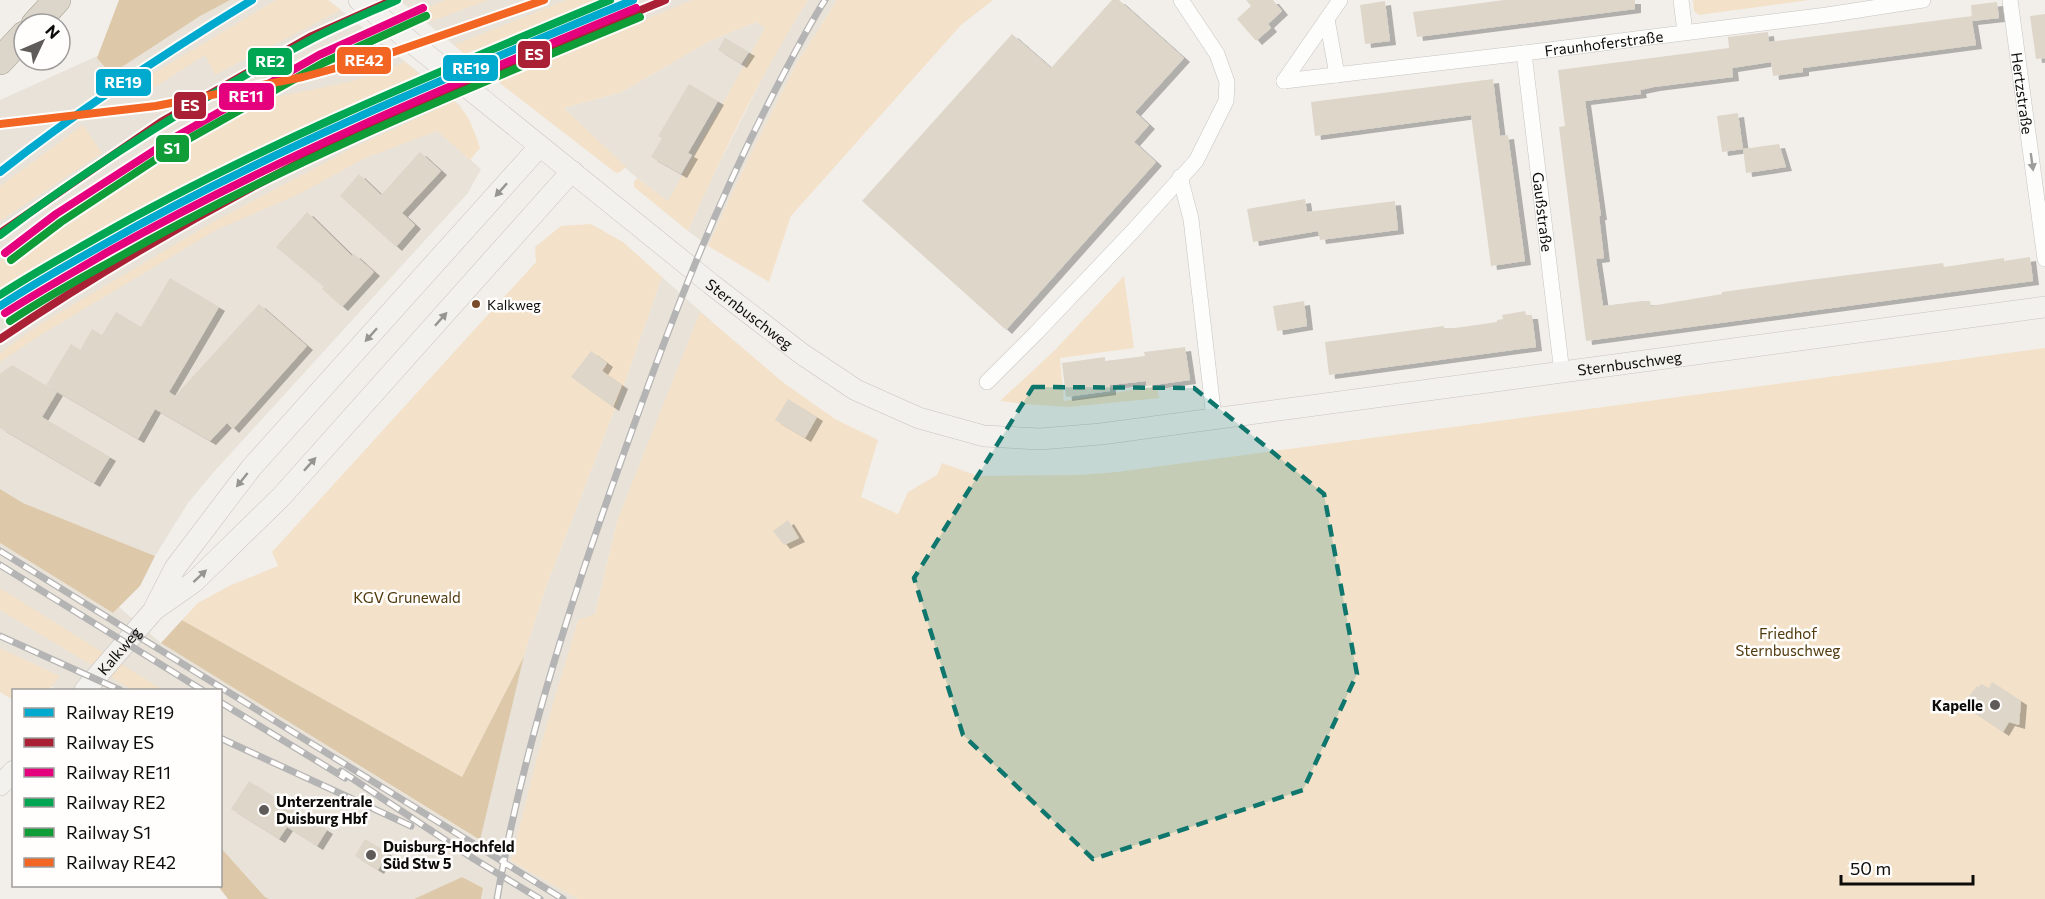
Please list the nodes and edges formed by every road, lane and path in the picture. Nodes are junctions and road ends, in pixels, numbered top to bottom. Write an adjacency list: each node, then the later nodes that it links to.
1 (57, 0): 9 (highway)
2 (359, 0): 16 (main road, Sternbuschweg)
3 (1181, 0): 18 (street)
4 (1340, 0): 10 (street)
5 (1681, 0): 11 (street)
6 (1923, 0): 8 (street, Fraunhoferstraße)
7 (2010, 0): 19 (street, Hertzstraße, one-way to 19)
8 (1826, 7): 11 (street, Fraunhoferstraße)
9 (46, 12)
10 (1327, 19): 15 (street); 15 (street, Fraunhoferstraße)
11 (1685, 32): 13 (street, Fraunhoferstraße)
12 (12, 48): 14 (highway)
13 (1524, 53): 15 (street, Fraunhoferstraße); 21 (street, Gaußstraße)
14 (0, 61)
15 (1337, 75)
16 (540, 146): 17 (main road, Sternbuschweg); 24 (main road, Kalkweg, one-way to 24)
17 (572, 171): 23 (main road, Sternbuschweg); 24 (main road, Kalkweg, one-way to 17)
18 (1180, 177): 22 (street); 23 (street)
19 (2045, 259)
20 (2045, 307): 21 (main road, Sternbuschweg)
21 (1562, 373): 23 (main road, Sternbuschweg)
22 (987, 382)
23 (1214, 418)
24 (154, 610): 25 (main road, Kalkweg)
25 (86, 689)
26 (12, 773): 27 (main road)
27 (0, 785)

